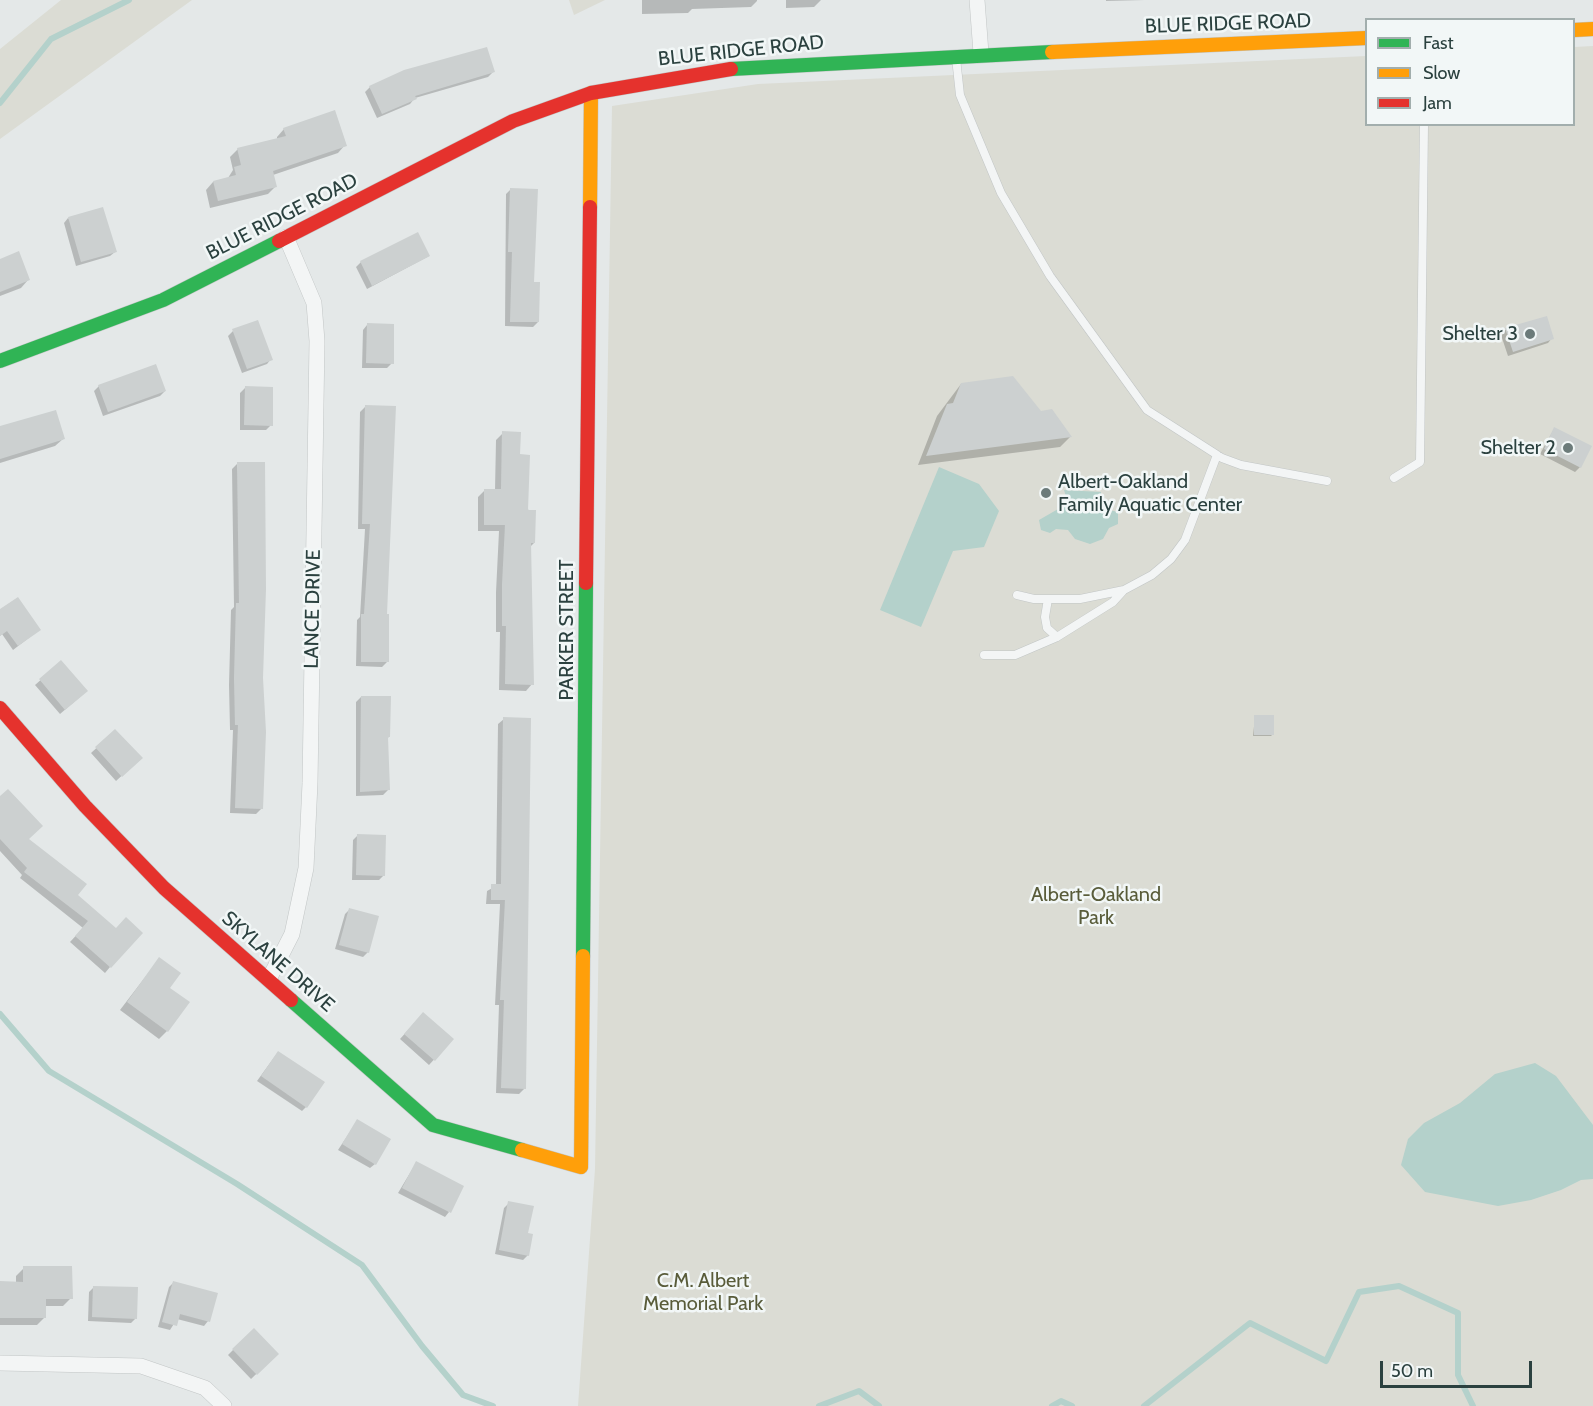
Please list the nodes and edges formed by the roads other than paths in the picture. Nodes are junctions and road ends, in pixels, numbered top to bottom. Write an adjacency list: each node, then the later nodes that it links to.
1 (977, 0): 5 (street)
2 (1593, 29): 3 (street)
3 (1575, 30)
4 (1365, 38): 5 (street, BLUE RIDGE ROAD)
5 (981, 53): 6 (street, BLUE RIDGE ROAD)
6 (955, 56): 7 (street, BLUE RIDGE ROAD); 11 (lane)
7 (591, 93): 9 (street, BLUE RIDGE ROAD); 21 (street, PARKER STREET)
8 (1424, 126): 12 (lane)
9 (286, 237): 10 (street, BLUE RIDGE ROAD); 20 (street, LANCE DRIVE)
10 (0, 361)
11 (1217, 455): 13 (lane); 14 (lane)
12 (1394, 478)
13 (1327, 481)
14 (1124, 590): 16 (lane); 17 (lane)
15 (1017, 595): 16 (lane)
16 (1048, 599): 17 (lane)
17 (1057, 637): 18 (lane)
18 (984, 656)
19 (0, 708): 20 (street, SKYLANE DRIVE)
20 (269, 979): 21 (street, SKYLANE DRIVE)
21 (582, 1167)
22 (0, 1363): 23 (street)
23 (224, 1406)

